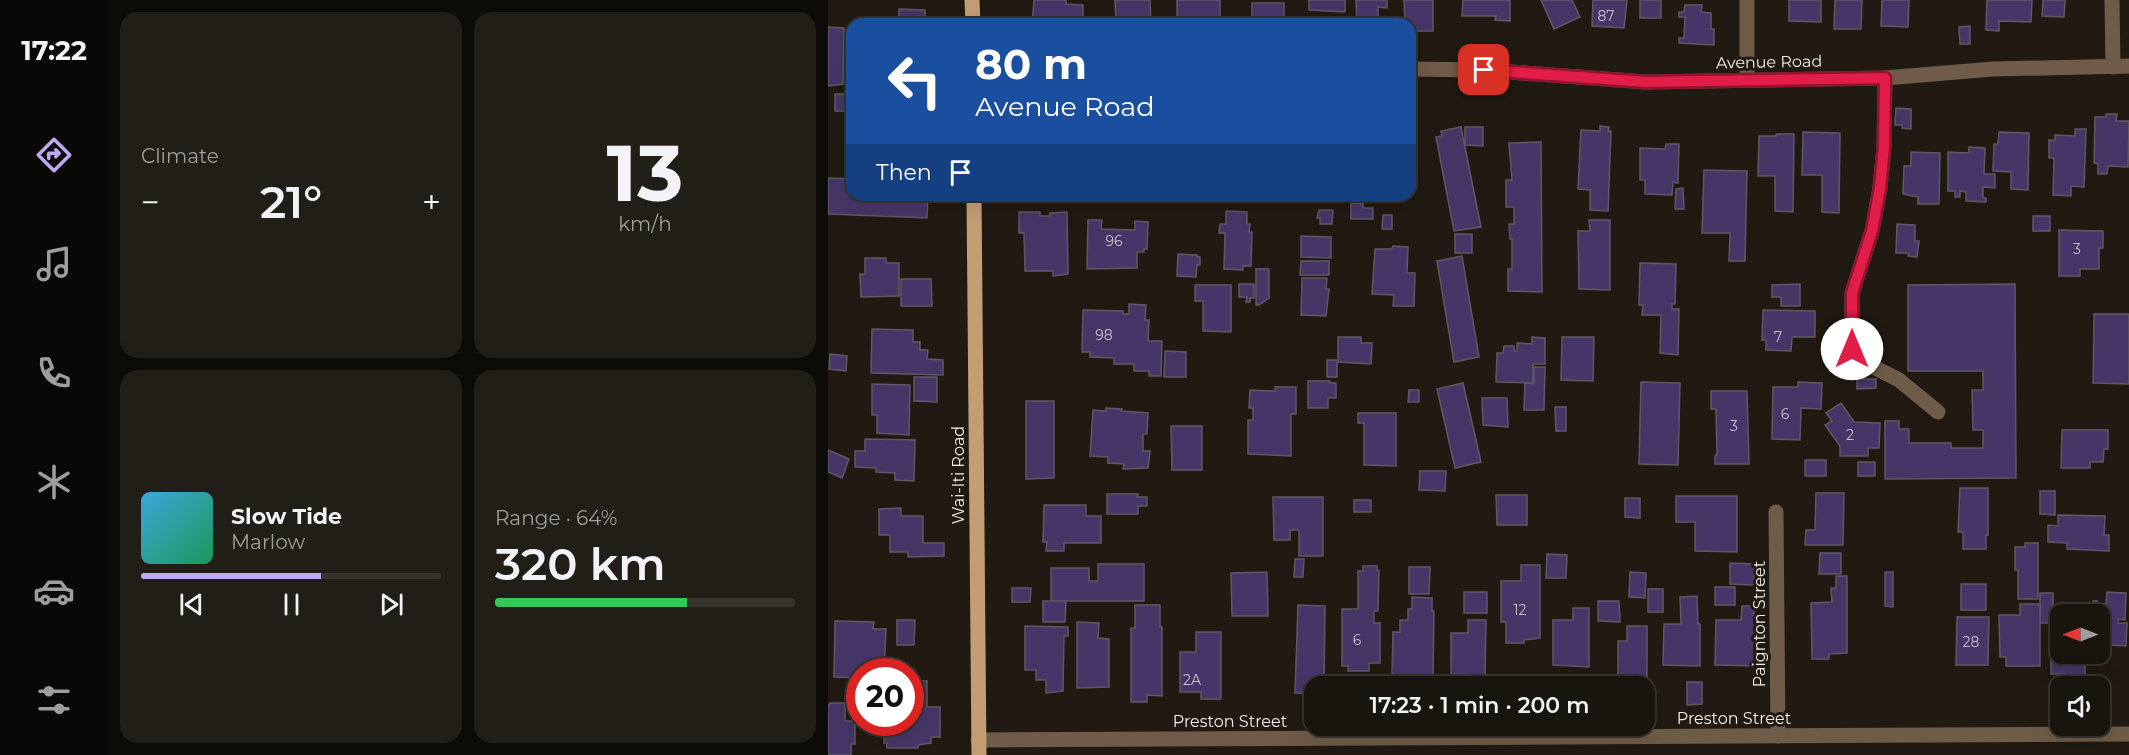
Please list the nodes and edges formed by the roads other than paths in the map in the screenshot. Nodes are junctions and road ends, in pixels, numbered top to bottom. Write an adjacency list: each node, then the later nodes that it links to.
1 (972, 0): 4 (main road)
2 (1747, 0): 8 (street)
3 (2112, 0): 5 (street)
4 (973, 18)
5 (2121, 67): 7 (street, Avenue Road)
6 (1416, 69): 8 (street, Avenue Road)
7 (1885, 78): 8 (street, Avenue Road); 10 (street)
8 (1748, 80)
9 (974, 201): 14 (main road, Wai-Iti Road)
10 (1938, 412)
11 (1776, 512): 13 (street, Paignton Street)
12 (2129, 734): 13 (street, Preston Street)
13 (1778, 736): 14 (street, Preston Street)
14 (978, 747)

